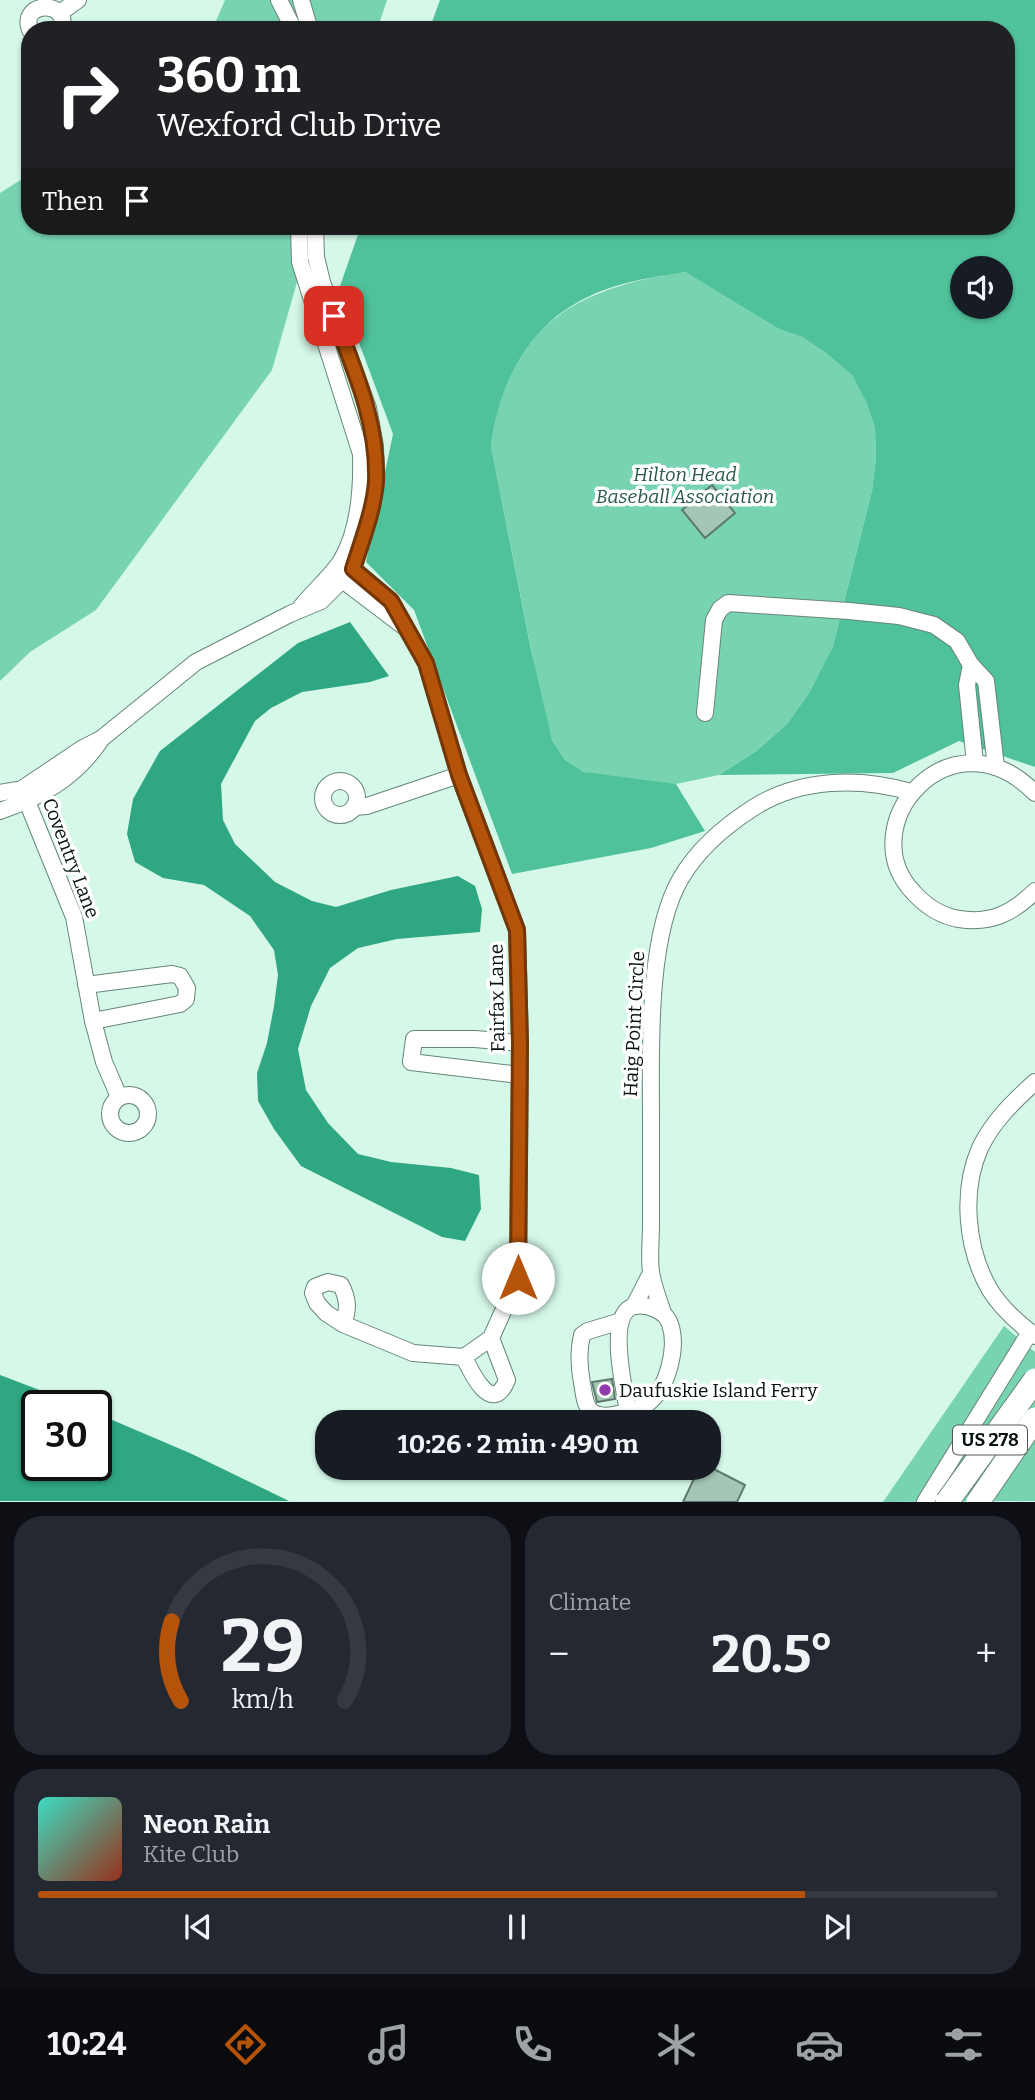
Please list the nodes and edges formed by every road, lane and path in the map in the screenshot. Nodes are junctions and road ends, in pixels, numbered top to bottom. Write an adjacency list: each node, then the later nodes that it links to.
1 (78, 0): 4 (street)
2 (279, 0): 7 (street)
3 (301, 0): 8 (street)
4 (61, 12): 5 (street); 6 (street)
5 (28, 21)
6 (63, 21)
7 (290, 21)
8 (307, 21)
9 (299, 235): 11 (street)
10 (315, 235): 11 (street)
11 (318, 295): 12 (street)
12 (342, 571): 17 (street, Fairfax Lane); 21 (street)
13 (971, 666): 14 (street); 15 (street); 16 (street)
14 (705, 713)
15 (975, 763): 16 (street); 18 (street)
16 (996, 766): 20 (street)
17 (459, 775): 22 (street); 27 (street, Fairfax Lane)
18 (911, 792): 24 (street); 31 (street, Haig Point Circle)
19 (0, 793): 21 (street)
20 (1035, 793)
21 (24, 795): 23 (street); 25 (street, Coventry Lane)
22 (354, 807)
23 (0, 811)
24 (1035, 891)
25 (86, 985): 26 (street, Coventry Lane); 26 (street)
26 (93, 1021): 30 (street, Coventry Lane)
27 (520, 1043): 28 (street, Fairfax Lane); 28 (street)
28 (519, 1075): 37 (street, Fairfax Lane)
29 (1035, 1082): 36 (street)
30 (119, 1097)
31 (651, 1273): 32 (street); 33 (street)
32 (634, 1306): 33 (street); 34 (street)
33 (663, 1313): 43 (street)
34 (621, 1321): 41 (street); 42 (street)
35 (343, 1324): 38 (street)
36 (1032, 1334): 40 (street)
37 (491, 1338): 38 (street); 38 (street)
38 (464, 1357)
39 (1035, 1380): 47 (highway, US 278, bridge)
40 (990, 1399): 45 (street); 46 (street)
41 (589, 1410)
42 (628, 1410)
43 (631, 1410)
44 (1035, 1419): 48 (highway, US 278, bridge)
45 (1035, 1431)
46 (925, 1502)
47 (947, 1502)
48 (978, 1502)

